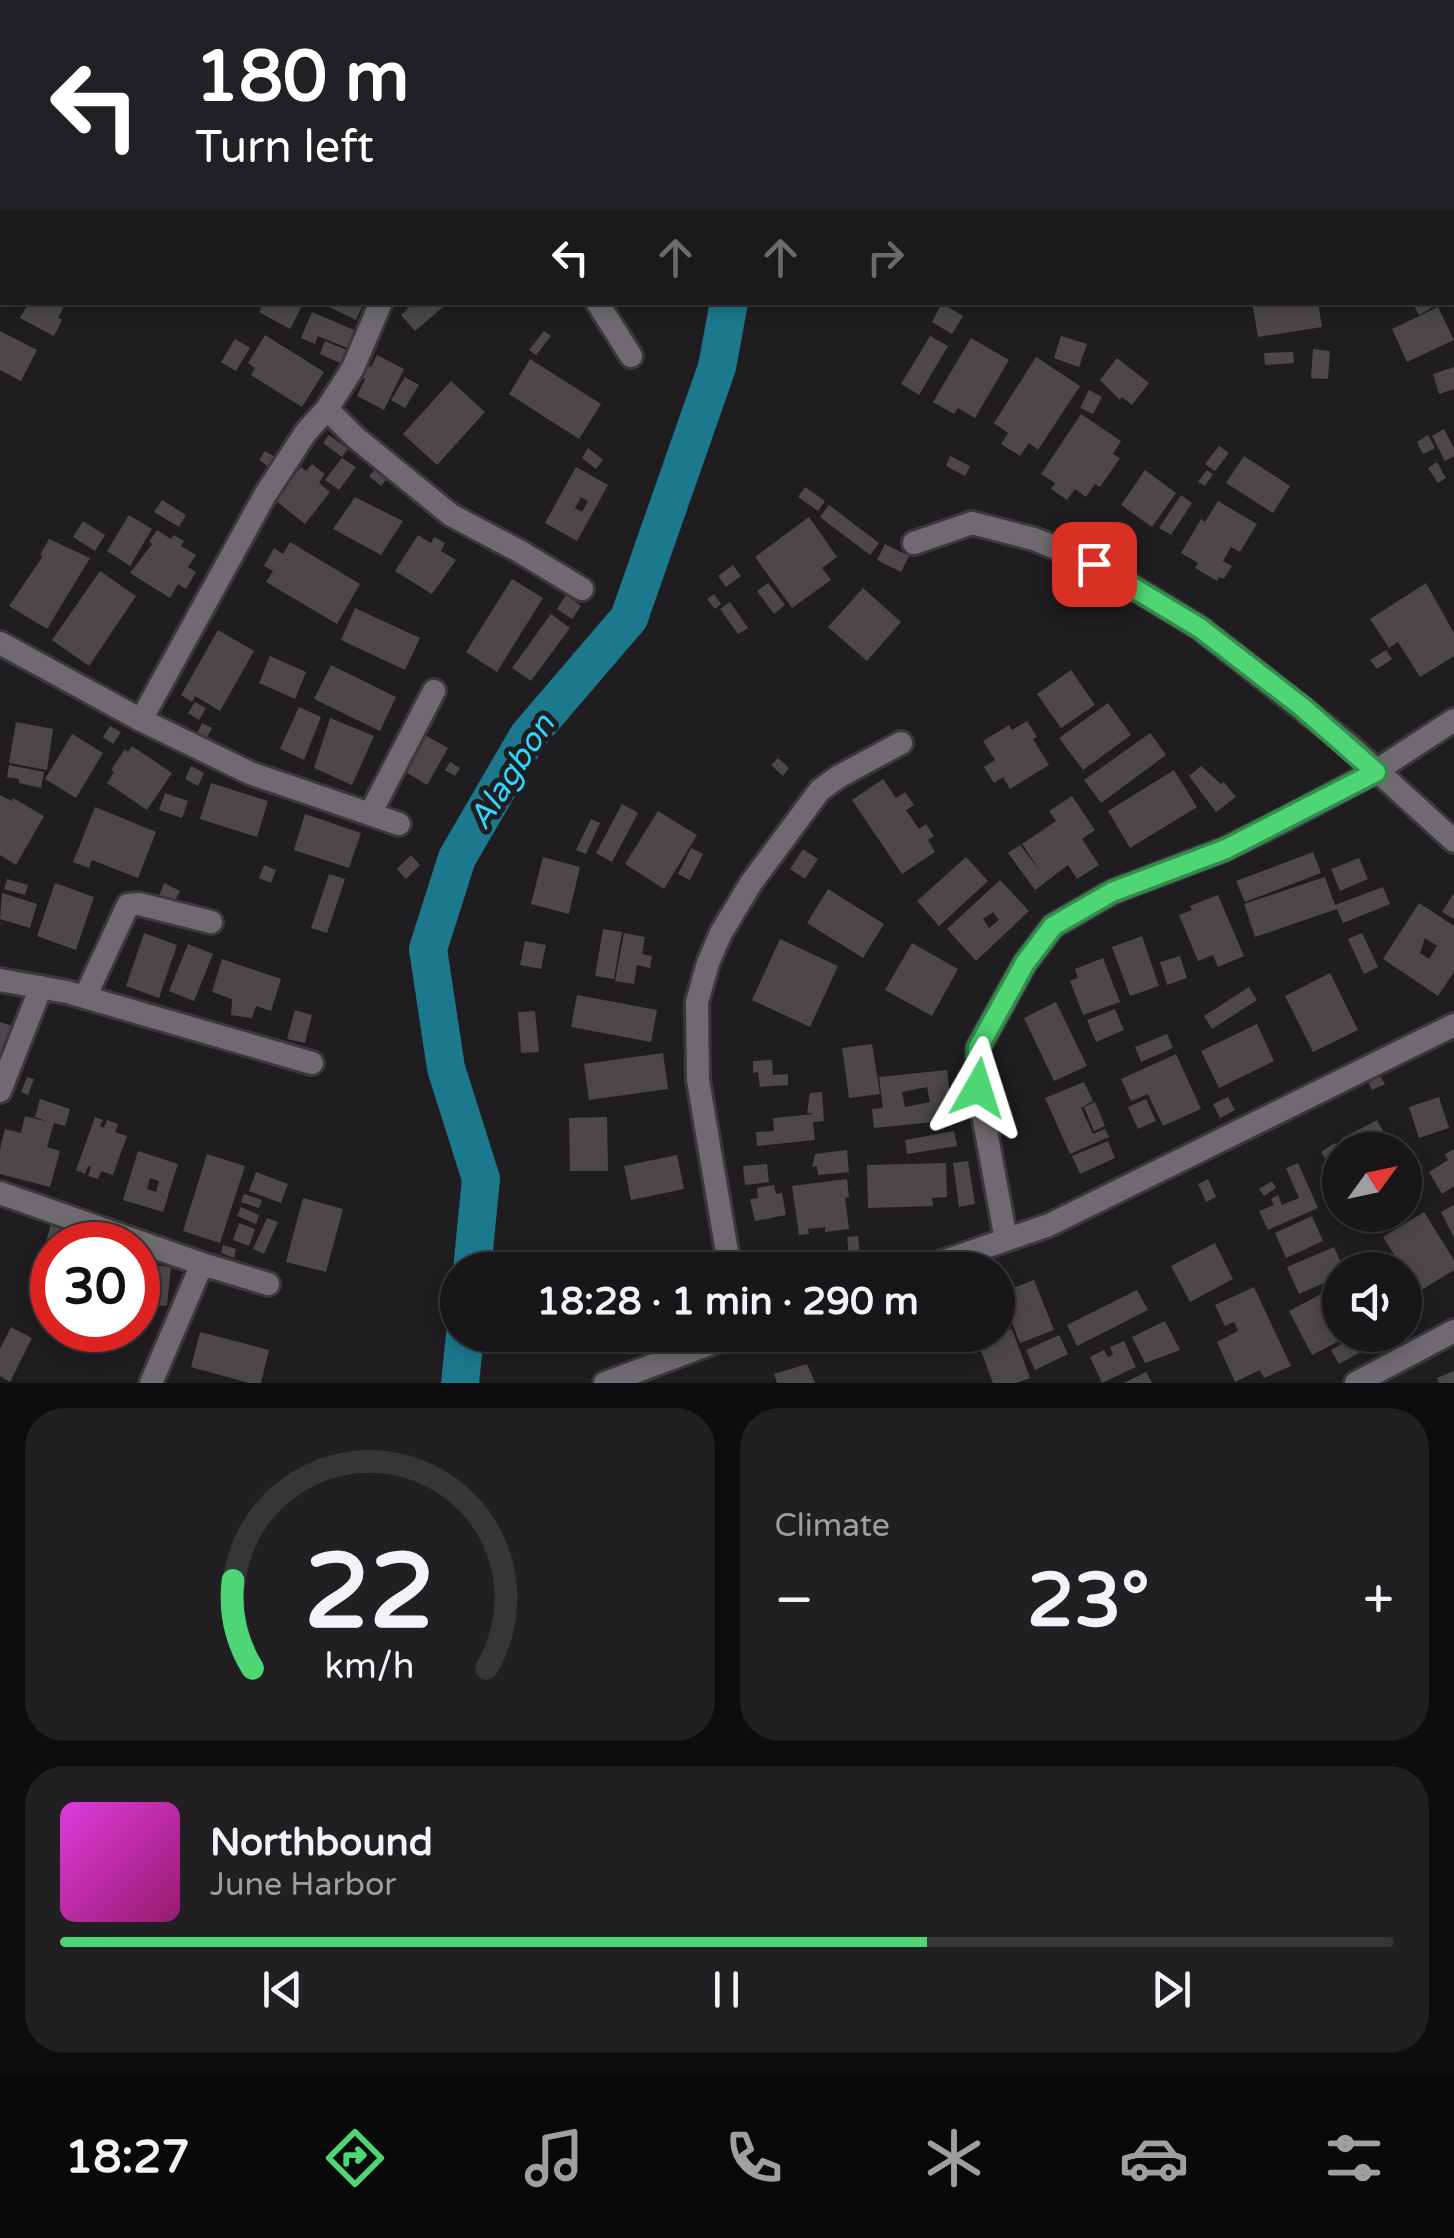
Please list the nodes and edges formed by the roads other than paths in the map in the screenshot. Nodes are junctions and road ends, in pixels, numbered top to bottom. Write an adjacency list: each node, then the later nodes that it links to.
1 (381, 305): 4 (street)
2 (599, 305): 3 (street)
3 (630, 356)
4 (327, 409): 6 (street); 9 (street)
5 (914, 543): 12 (street)
6 (582, 589)
7 (0, 643): 9 (street)
8 (434, 691): 13 (street)
9 (141, 720): 13 (street)
10 (1454, 720): 12 (street)
11 (901, 743): 25 (street)
12 (1376, 772): 15 (street); 24 (street)
13 (370, 814): 14 (street)
14 (399, 824)
15 (1454, 841)
16 (211, 922): 19 (street)
17 (0, 980): 18 (street)
18 (41, 988): 19 (street); 22 (street)
19 (85, 997): 21 (street)
20 (1454, 1026): 24 (street)
21 (312, 1063)
22 (0, 1092)
23 (0, 1194): 27 (street)
24 (1006, 1240): 26 (street)
25 (727, 1252)
26 (971, 1252)
27 (202, 1264): 28 (street); 31 (street)
28 (268, 1284)
29 (1454, 1332): 33 (street)
30 (688, 1352): 32 (street)
31 (150, 1383)
32 (605, 1383)
33 (1356, 1383)

